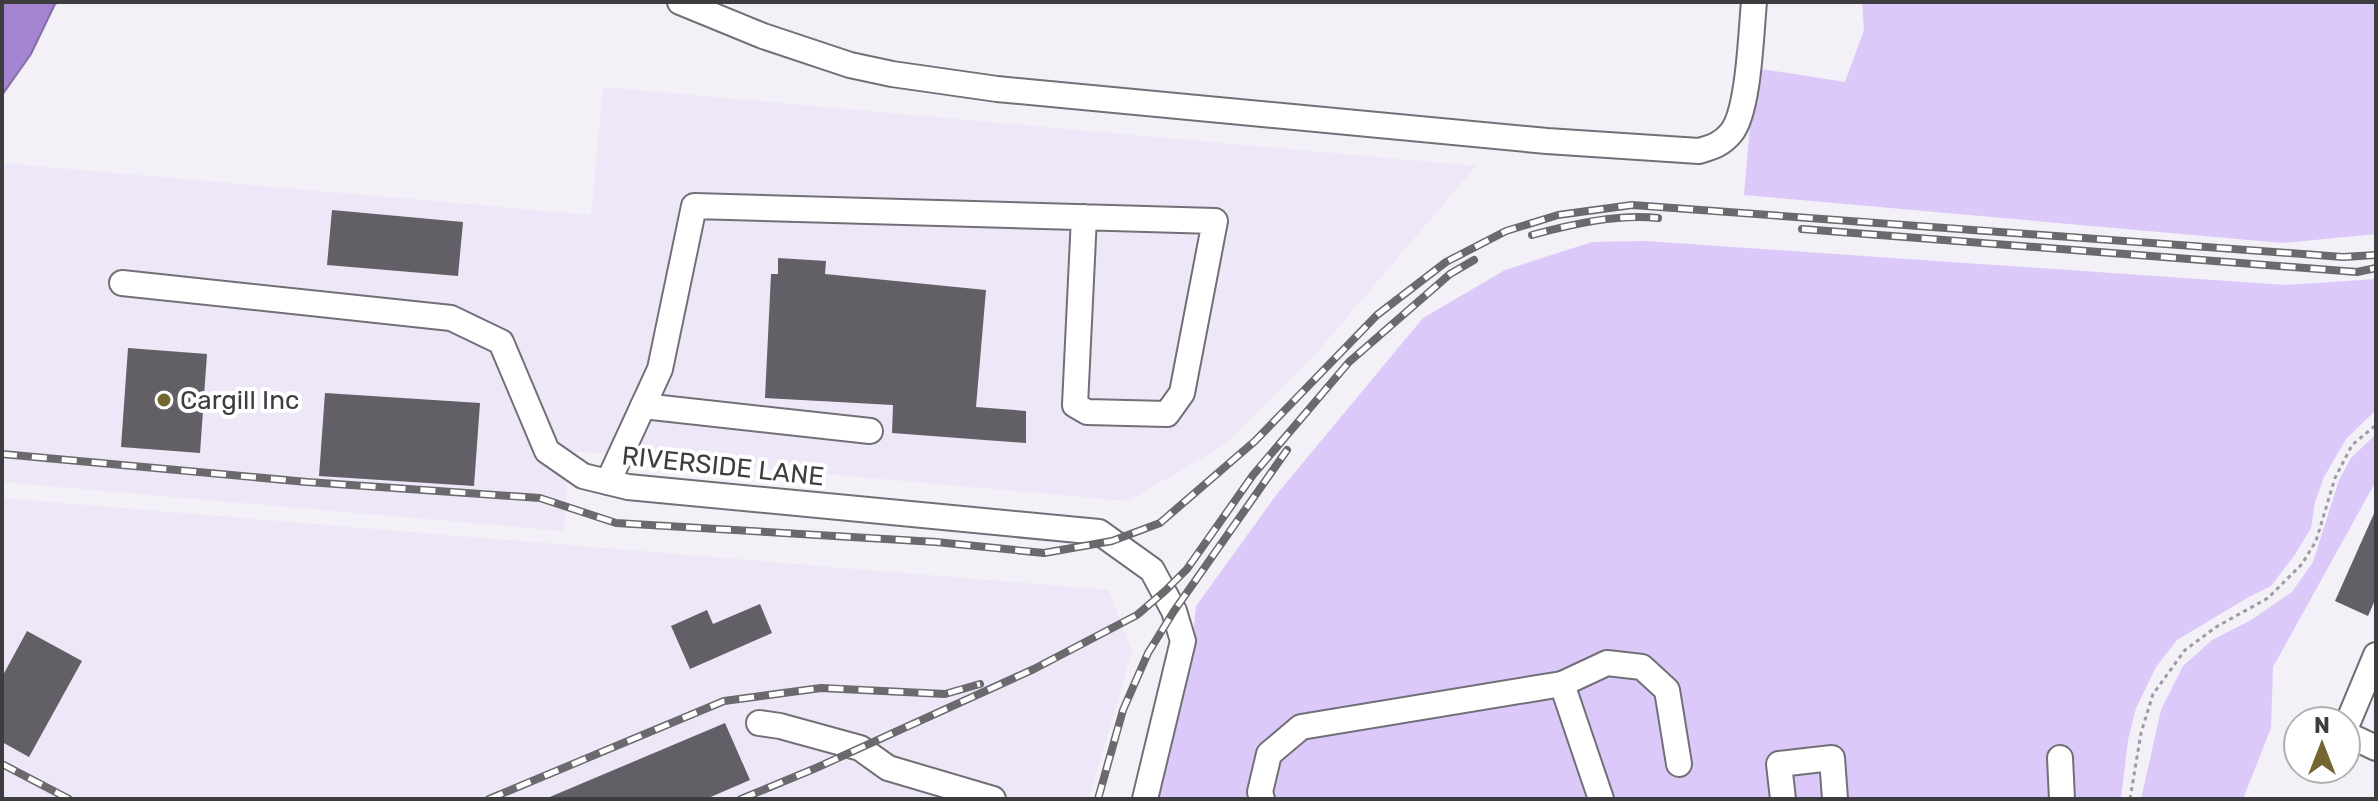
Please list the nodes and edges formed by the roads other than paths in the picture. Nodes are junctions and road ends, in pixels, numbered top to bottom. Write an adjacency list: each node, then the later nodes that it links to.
1 (680, 2): 2 (street)
2 (1754, 2)
3 (1084, 217): 3 (street); 5 (street)
4 (122, 283): 7 (street, RIVERSIDE LANE)
5 (643, 406): 6 (street); 7 (street)
6 (870, 431)
7 (608, 482): 15 (street, RIVERSIDE LANE)
8 (2376, 655): 10 (street)
9 (1562, 684): 13 (street); 16 (street); 17 (street)
10 (2355, 705)
11 (759, 723): 14 (street)
12 (2060, 758): 20 (street)
13 (1679, 764)
14 (993, 799)
15 (1145, 799)
16 (1262, 799)
17 (1601, 799)
18 (1783, 799): 19 (street)
19 (1835, 799)
20 (2062, 799)

